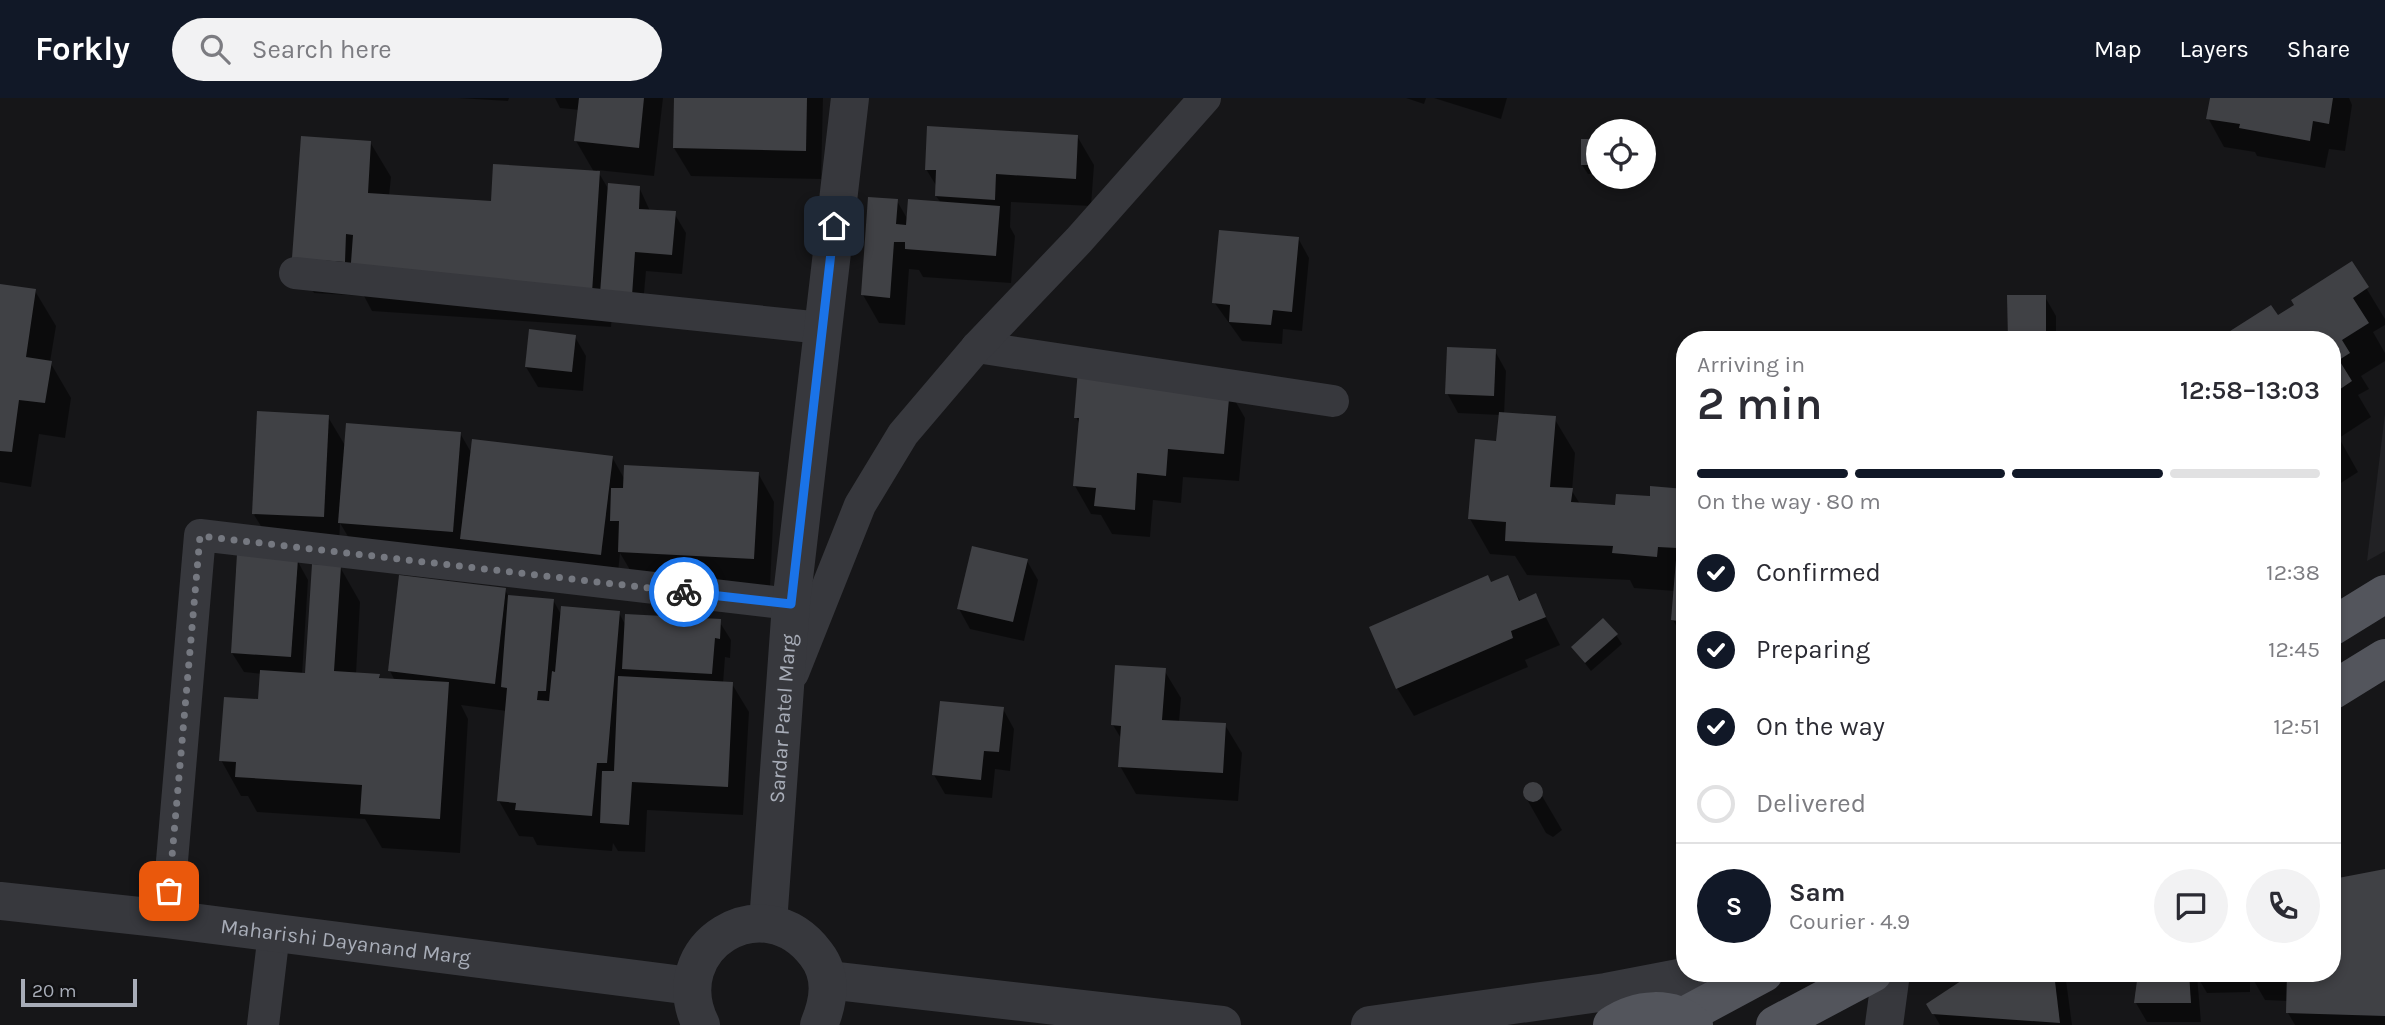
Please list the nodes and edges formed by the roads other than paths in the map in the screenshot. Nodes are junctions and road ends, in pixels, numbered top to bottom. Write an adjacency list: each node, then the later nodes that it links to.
1 (850, 98): 4 (street, Sardar Patel Marg)
2 (1205, 98): 5 (street)
3 (295, 273): 4 (street)
4 (822, 328): 8 (street, Sardar Patel Marg)
5 (977, 347): 6 (street); 12 (street)
6 (1333, 401)
7 (2385, 594): 9 (main road)
8 (791, 604): 12 (street, Sardar Patel Marg); 14 (street)
9 (2341, 621)
10 (2385, 658): 11 (main road)
11 (2341, 685)
12 (785, 694): 15 (street, Sardar Patel Marg)
13 (0, 901): 14 (street, Maharishi Dayanand Marg)
14 (167, 919): 16 (street, Maharishi Dayanand Marg)
15 (768, 923): 18 (street); 22 (street)
16 (274, 933): 22 (street, Maharishi Dayanand Marg); 24 (street)
17 (1676, 979): 29 (street)
18 (828, 981): 26 (street); 28 (street)
19 (1750, 982): 23 (main road)
20 (1856, 982): 31 (main road)
21 (1890, 982): 32 (street)
22 (691, 986): 25 (street)
23 (1689, 1020): 30 (main road)
24 (263, 1025)
25 (701, 1025)
26 (820, 1025): 27 (street)
27 (826, 1025)
28 (1222, 1025)
29 (1370, 1025)
30 (1612, 1025)
31 (1775, 1025)
32 (1884, 1025)

